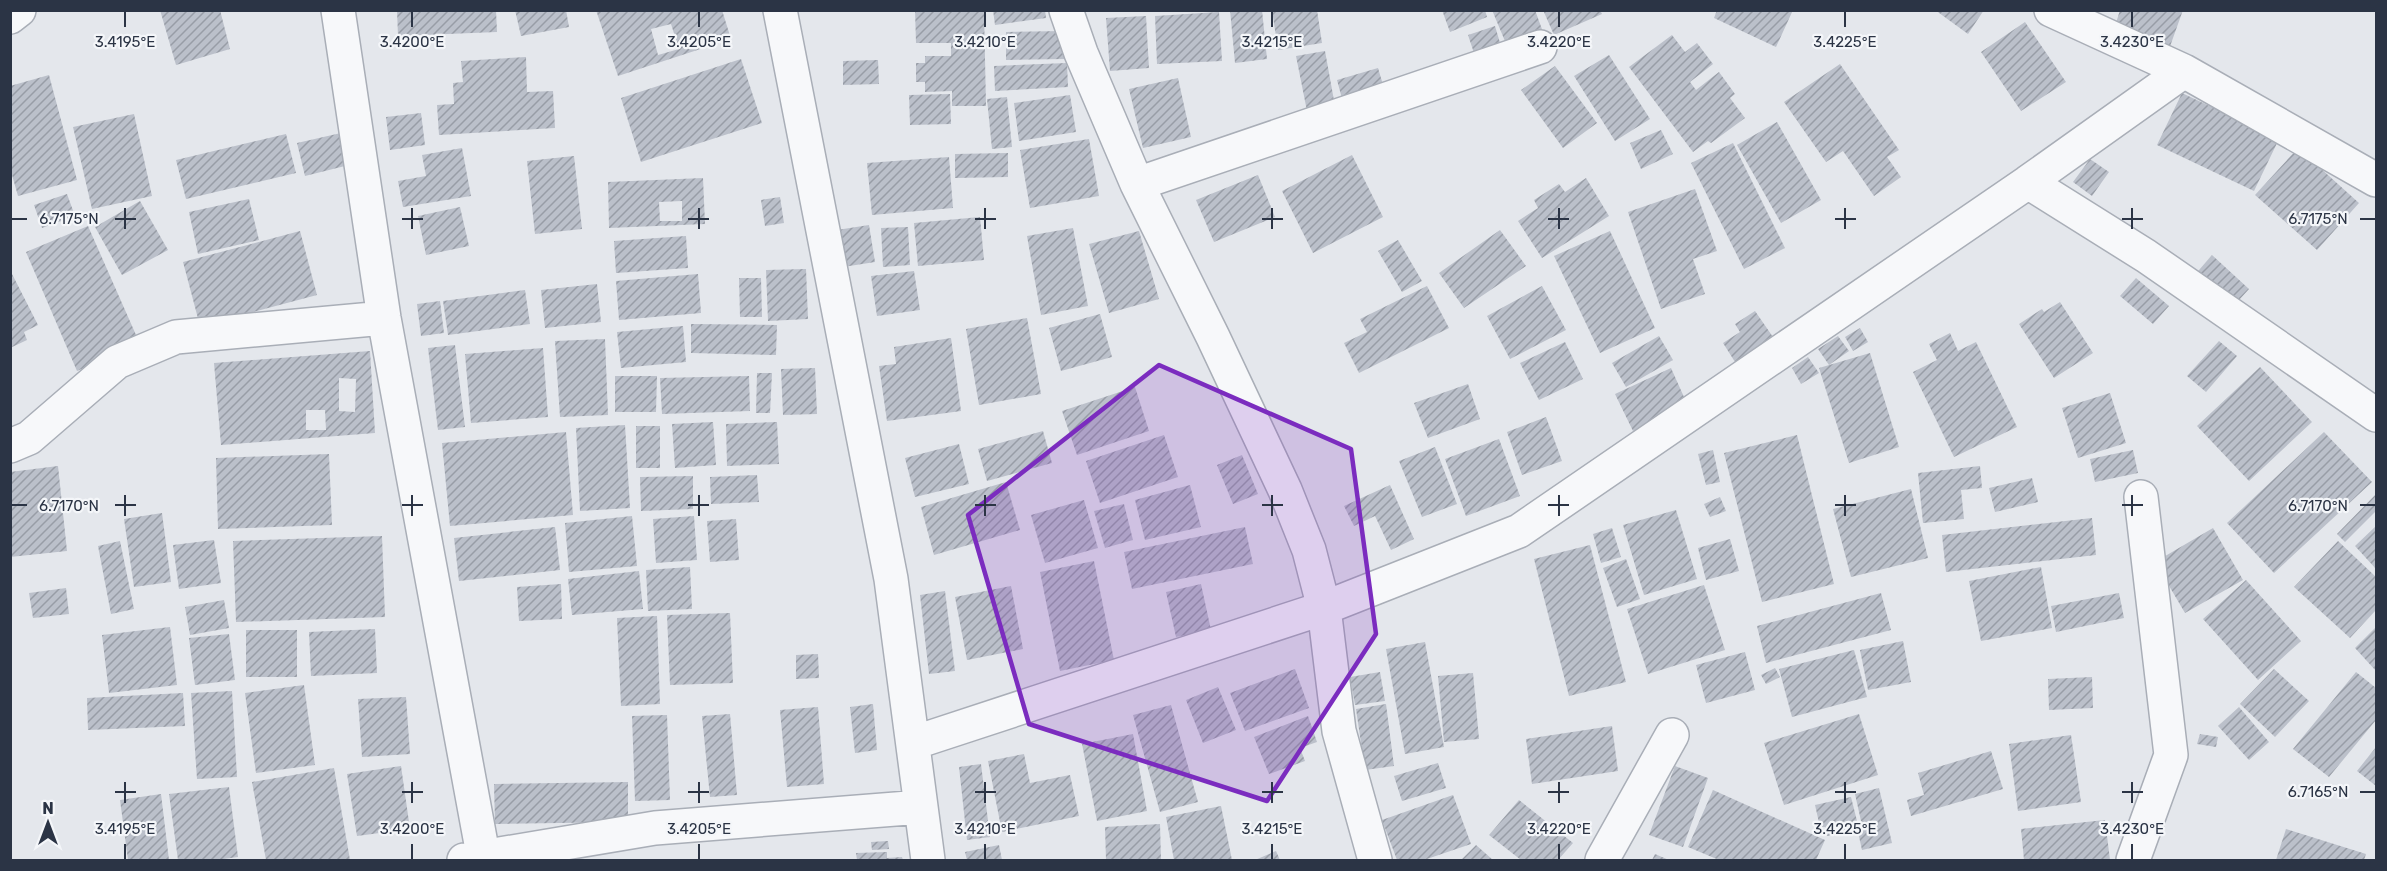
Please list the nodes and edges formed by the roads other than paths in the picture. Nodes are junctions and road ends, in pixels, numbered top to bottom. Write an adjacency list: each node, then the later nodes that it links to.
1 (19, 10): 6 (street)
2 (338, 10): 12 (street)
3 (780, 10): 18 (street)
4 (1066, 10): 11 (street)
5 (2050, 10): 8 (street)
6 (10, 16)
7 (1540, 47): 11 (street)
8 (2184, 71): 9 (street); 10 (street)
9 (2376, 180)
10 (2028, 182): 13 (street); 16 (street)
11 (1137, 184): 16 (street)
12 (384, 318): 14 (street); 20 (street)
13 (2376, 415)
14 (10, 446)
15 (2141, 497): 24 (street)
16 (1324, 608): 18 (street); 22 (street)
17 (1672, 735): 23 (street)
18 (913, 743): 19 (street)
19 (921, 807): 20 (street); 21 (street)
20 (477, 859)
21 (928, 861)
22 (1375, 861)
23 (1602, 861)
24 (2133, 861)

